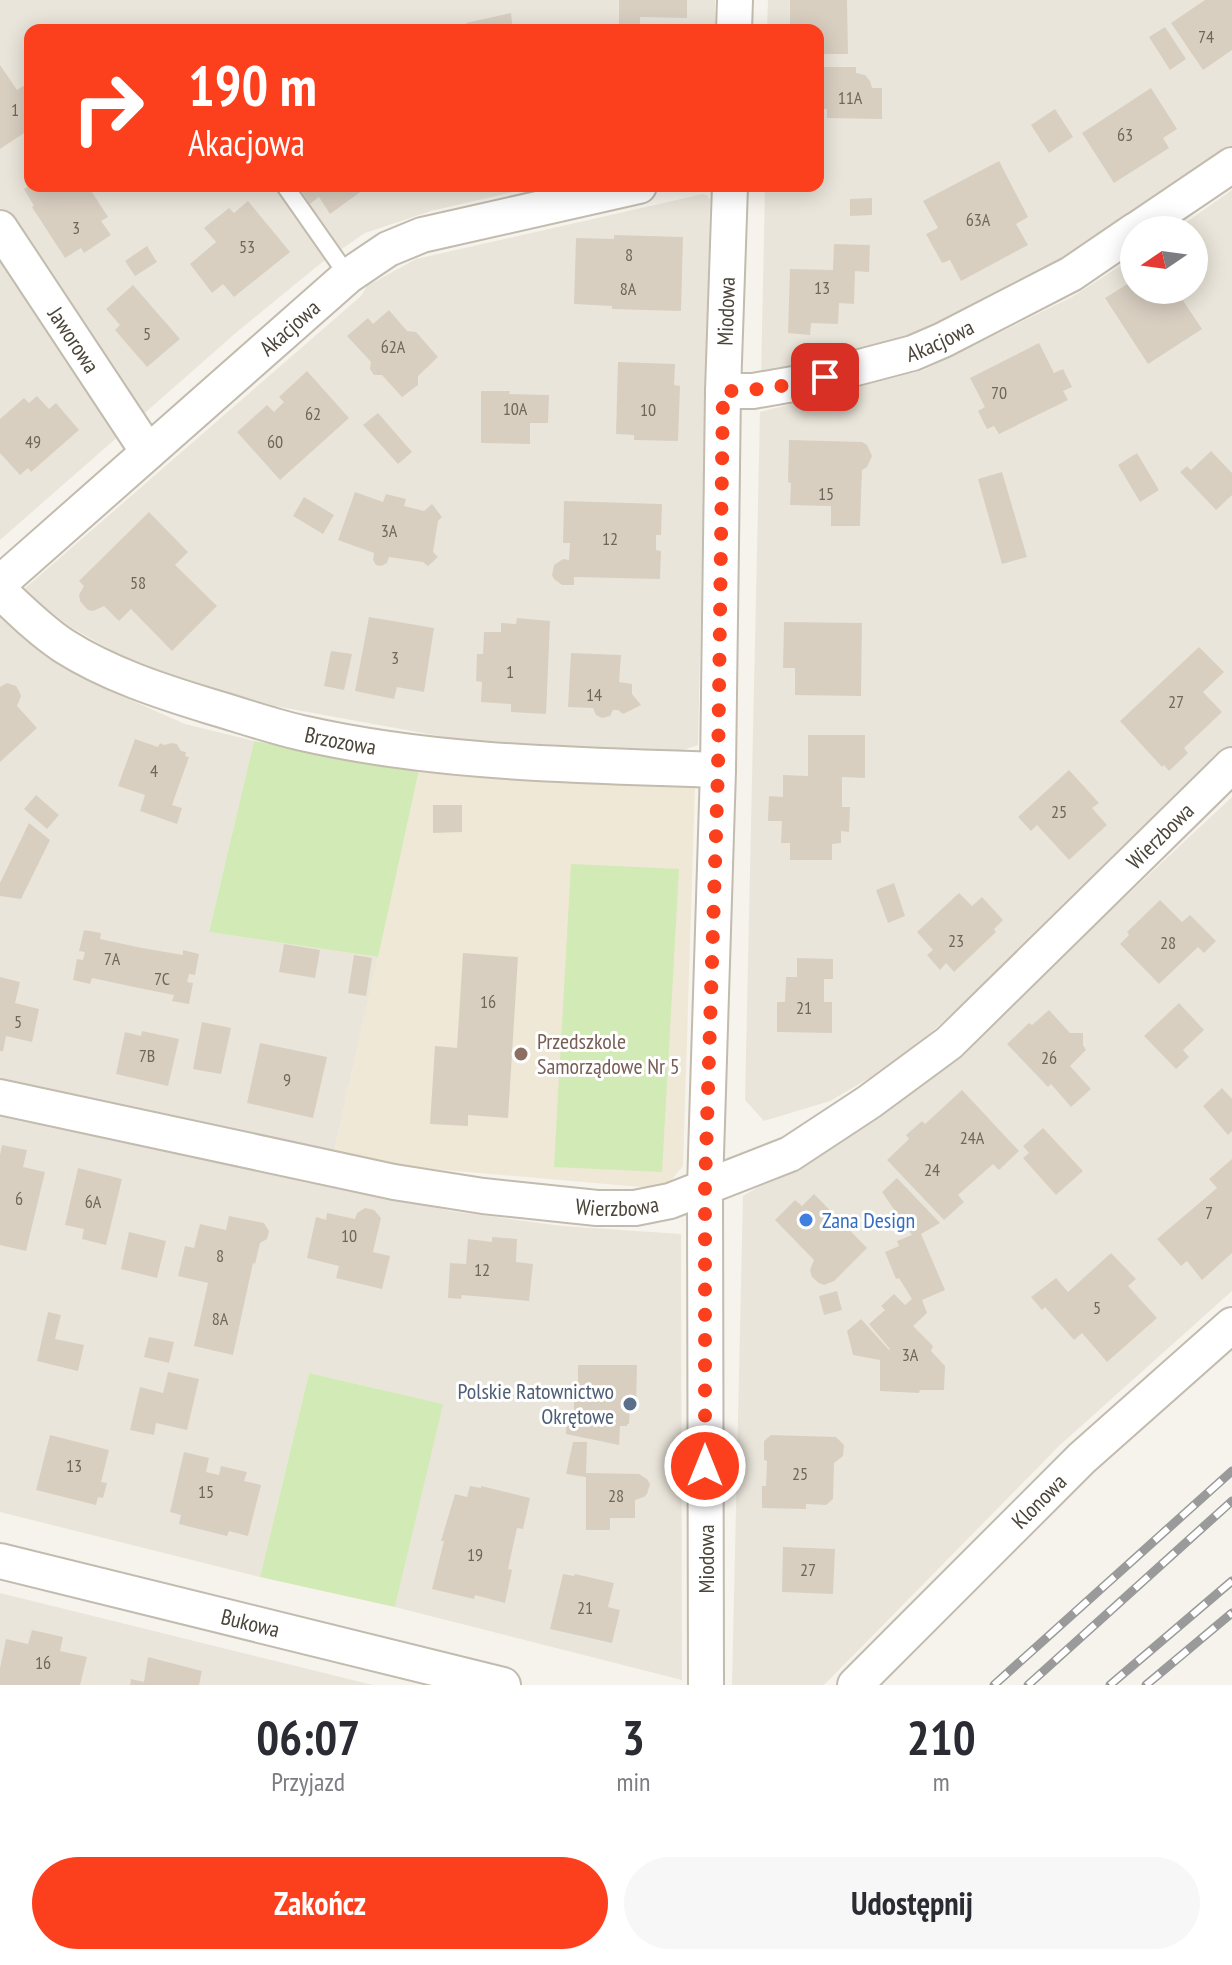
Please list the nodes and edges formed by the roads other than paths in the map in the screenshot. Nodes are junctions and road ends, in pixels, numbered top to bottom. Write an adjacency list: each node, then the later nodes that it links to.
1 (735, 0): 2 (street)
2 (734, 24)
3 (1232, 165): 7 (street, Akacjowa)
4 (289, 192): 10 (lane)
5 (612, 192): 10 (street, Akacjowa)
6 (730, 192): 11 (street, Miodowa)
7 (1157, 216)
8 (0, 228): 12 (street, Jaworowa)
9 (1120, 241): 11 (street, Akacjowa)
10 (348, 276): 12 (street, Akacjowa)
11 (723, 391): 16 (street, Miodowa)
12 (148, 452): 13 (street, Akacjowa)
13 (0, 583)
14 (0, 591): 16 (street, Brzozowa)
15 (1232, 765): 18 (street, Wierzbowa)
16 (718, 770): 18 (street, Miodowa)
17 (0, 1097): 18 (street, Wierzbowa)
18 (705, 1187): 22 (street, Miodowa)
19 (1232, 1325): 23 (street, Klonowa)
20 (0, 1561): 21 (street, Bukowa)
21 (503, 1685)
22 (706, 1685)
23 (855, 1685)

